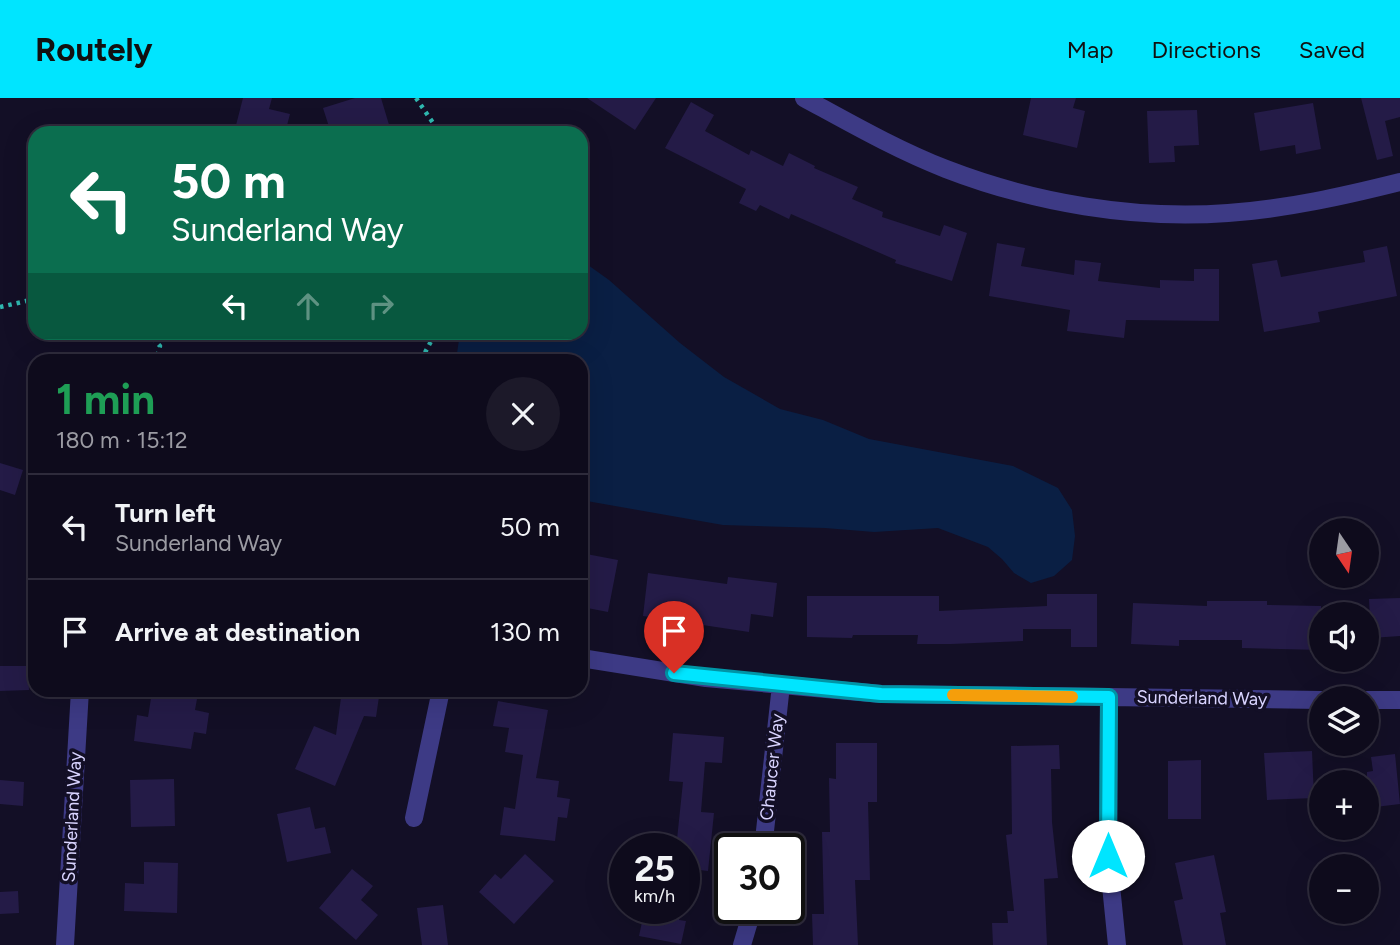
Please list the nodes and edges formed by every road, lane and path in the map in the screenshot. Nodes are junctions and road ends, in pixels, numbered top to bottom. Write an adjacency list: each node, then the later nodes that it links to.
1 (416, 98): 3 (path)
2 (804, 98): 4 (street)
3 (435, 126)
4 (1400, 182)
5 (28, 301): 6 (path)
6 (0, 307)
7 (588, 659): 8 (street, Sunderland Way)
8 (781, 685): 11 (street, Sunderland Way); 16 (street, Chaucer Way)
9 (80, 697): 18 (street, Sunderland Way)
10 (440, 697): 15 (street)
11 (1109, 697): 12 (street, Sunderland Way); 20 (street)
12 (1309, 699)
13 (1379, 700): 14 (street)
14 (1400, 700)
15 (414, 818)
16 (765, 833)
17 (748, 924): 19 (street)
18 (65, 945)
19 (742, 945)
20 (1117, 945)

